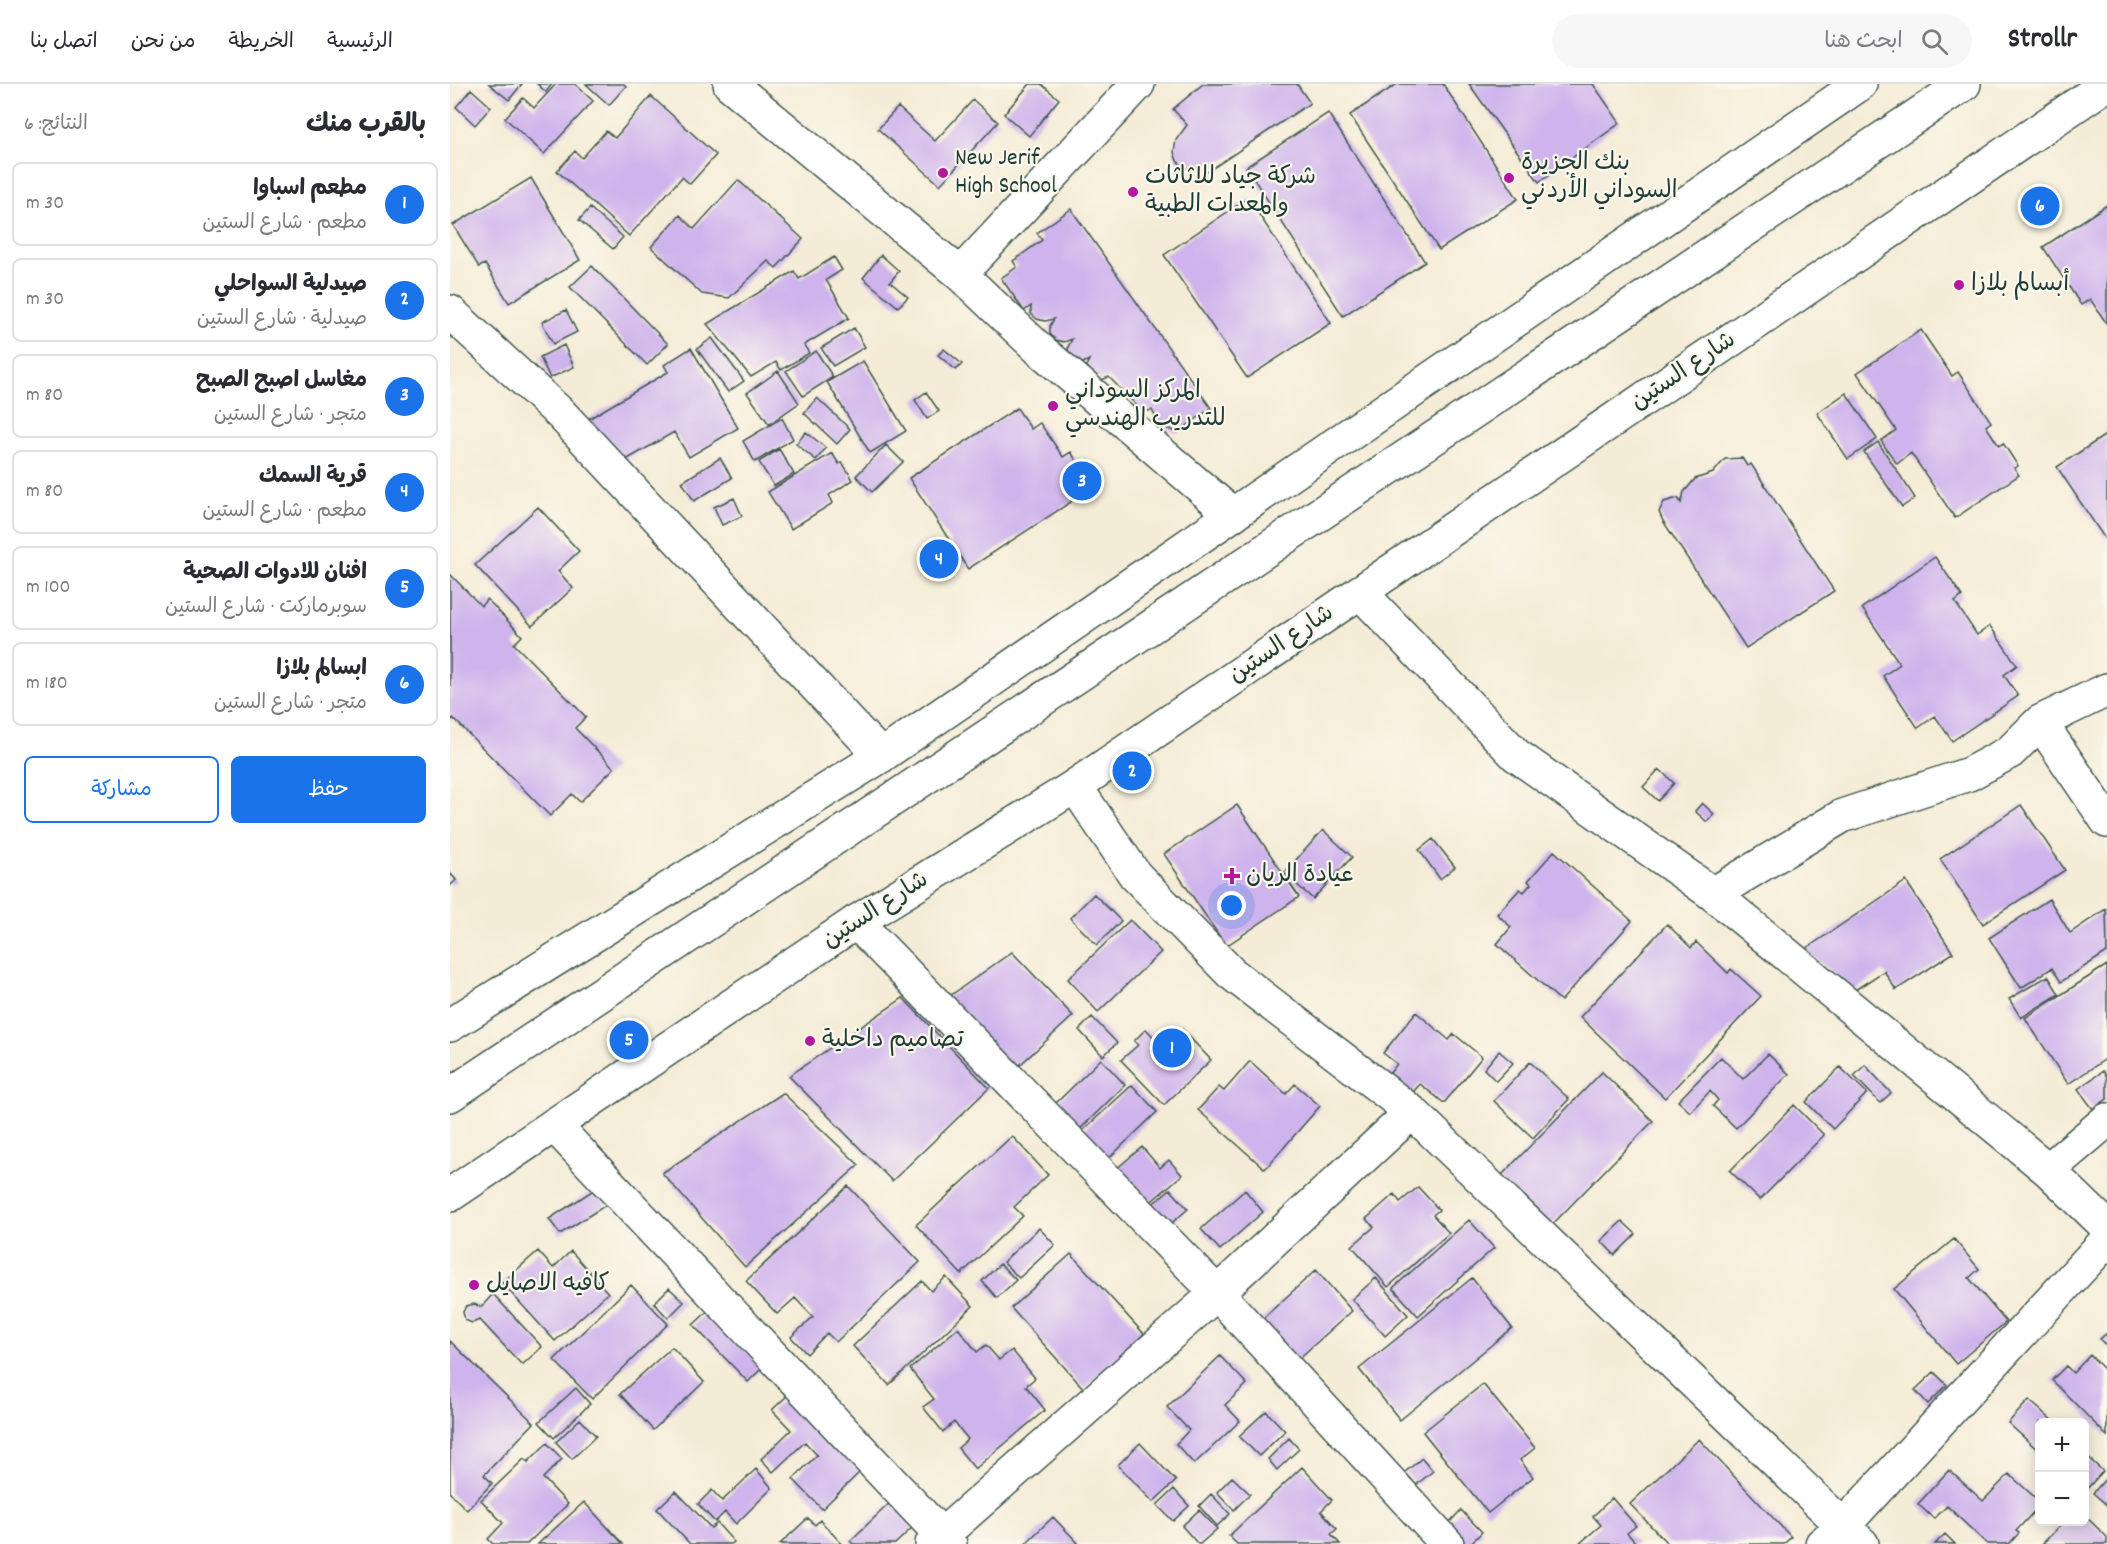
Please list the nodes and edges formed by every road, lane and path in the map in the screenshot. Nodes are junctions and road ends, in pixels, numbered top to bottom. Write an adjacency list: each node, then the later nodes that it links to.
1 (730, 84): 6 (street)
2 (1138, 84): 6 (street)
3 (1860, 84): 8 (street)
4 (1964, 84): 18 (street)
5 (2107, 84): 9 (street, شارع الستين)
6 (960, 274): 8 (street)
7 (450, 312): 12 (street)
8 (1232, 514): 12 (street)
9 (1360, 592): 13 (street, شارع الستين); 15 (street)
10 (2107, 690): 11 (street)
11 (2040, 722): 14 (street); 15 (street)
12 (881, 756): 17 (street)
13 (1075, 786): 16 (street, شارع الستين); 19 (street)
14 (2107, 821)
15 (1713, 894): 22 (street)
16 (856, 922): 21 (street, شارع الستين); 26 (street)
17 (455, 1014)
18 (450, 1095)
19 (1412, 1112): 26 (street); 27 (street)
20 (2107, 1120): 22 (street)
21 (554, 1125): 23 (street, شارع الستين); 28 (street)
22 (2048, 1170): 24 (street)
23 (450, 1195)
24 (2107, 1227)
25 (2107, 1240): 27 (street)
26 (1217, 1293): 28 (street); 29 (street)
27 (1842, 1538)
28 (941, 1541)
29 (1447, 1544)

